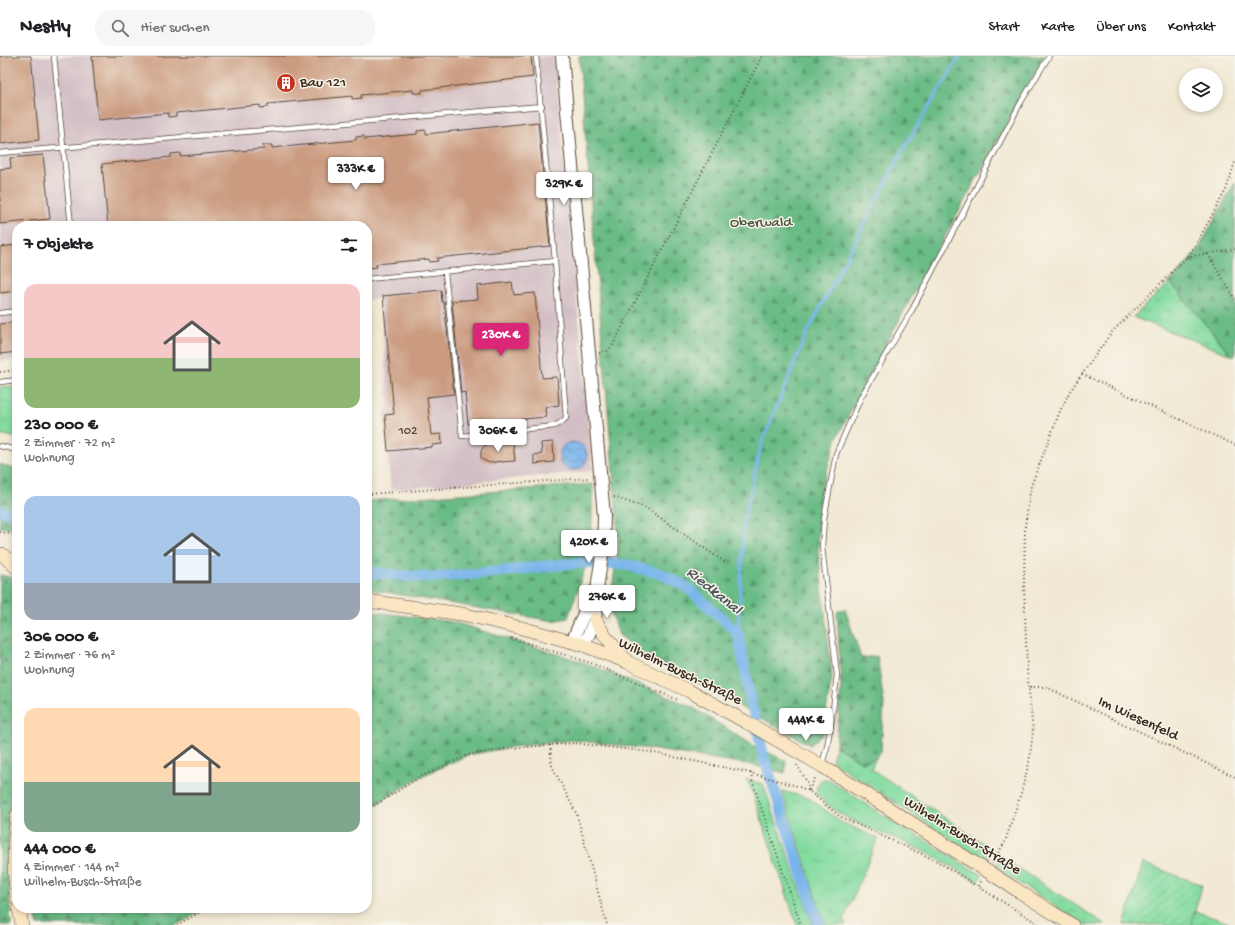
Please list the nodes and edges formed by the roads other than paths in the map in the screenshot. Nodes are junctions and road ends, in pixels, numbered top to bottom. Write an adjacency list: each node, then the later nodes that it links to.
1 (54, 56): 6 (lane)
2 (536, 56): 5 (lane)
3 (562, 56): 18 (street)
4 (1049, 56): 23 (lane)
5 (542, 106): 6 (lane); 9 (lane)
6 (64, 148): 7 (lane); 8 (lane)
7 (0, 153)
8 (71, 221)
9 (555, 260): 10 (lane); 10 (lane)
10 (445, 272): 11 (lane)
11 (372, 279)
12 (12, 312): 13 (lane)
13 (0, 313)
14 (12, 381): 15 (lane)
15 (0, 382)
16 (0, 446): 17 (lane)
17 (12, 449)
18 (598, 582): 20 (street); 21 (street)
19 (372, 602): 21 (main road, Wilhelm-Busch-Straße)
20 (595, 619): 21 (street); 22 (main road)
21 (577, 644): 22 (main road, Wilhelm-Busch-Straße)
22 (627, 662): 23 (main road, Wilhelm-Busch-Straße)
23 (822, 766): 26 (main road, Wilhelm-Busch-Straße)
24 (20, 913): 25 (main road)
25 (22, 925)
26 (1072, 925)

